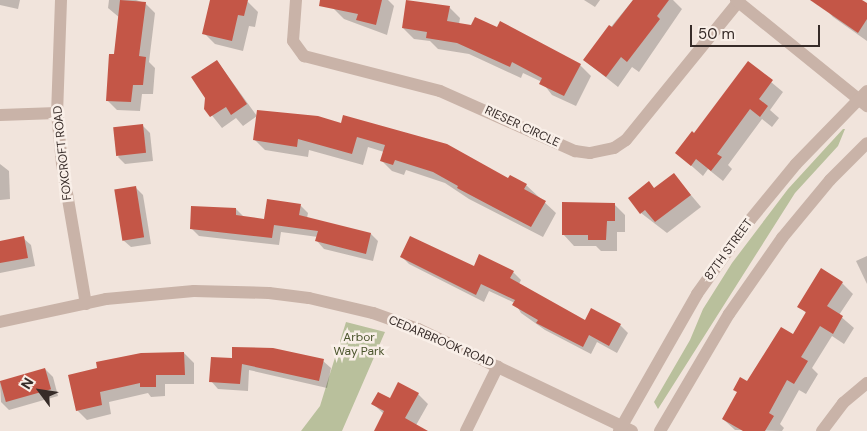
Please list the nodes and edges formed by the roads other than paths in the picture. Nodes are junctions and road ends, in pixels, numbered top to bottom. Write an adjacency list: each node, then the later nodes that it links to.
1 (61, 0): 5 (street, FOXCROFT ROAD)
2 (296, 0): 3 (street, RIESER CIRCLE)
3 (737, 1): 4 (street)
4 (864, 98): 12 (street, 87TH STREET)
5 (57, 113): 6 (street); 8 (street, FOXCROFT ROAD)
6 (0, 115)
7 (867, 143): 14 (street)
8 (86, 304): 9 (street, CEDARBROOK ROAD); 10 (street, CEDARBROOK ROAD)
9 (0, 322)
10 (498, 366): 12 (street, CEDARBROOK ROAD); 13 (street)
11 (867, 383): 15 (street)
12 (624, 429)
13 (466, 431)
14 (660, 431)
15 (822, 431)

